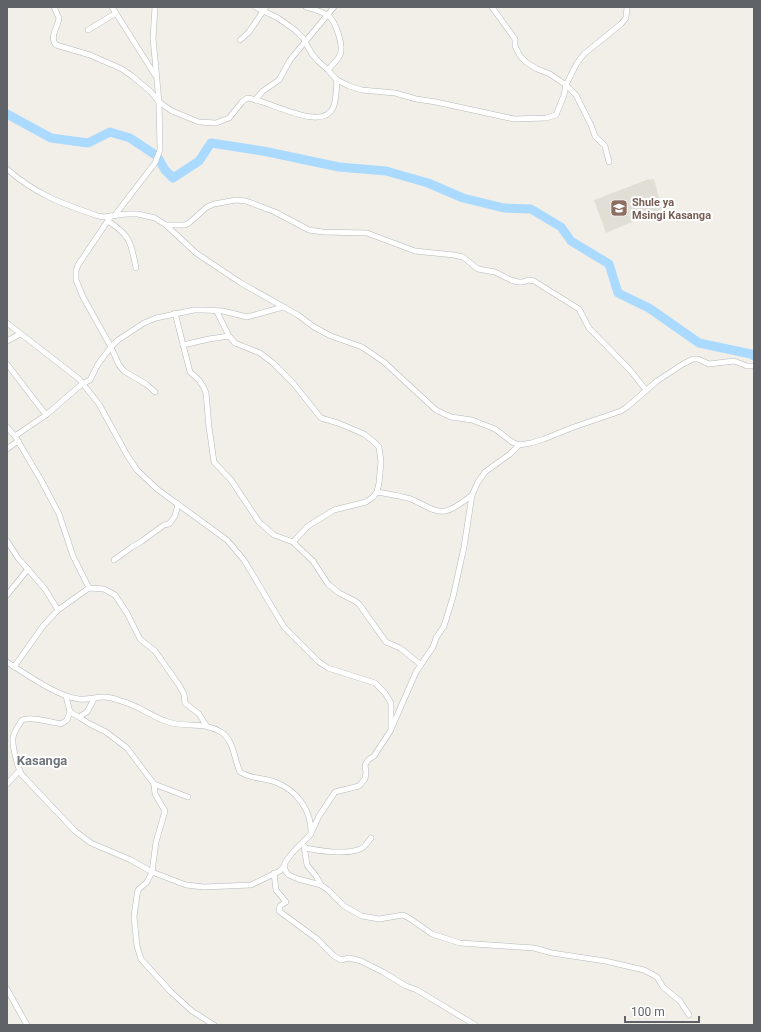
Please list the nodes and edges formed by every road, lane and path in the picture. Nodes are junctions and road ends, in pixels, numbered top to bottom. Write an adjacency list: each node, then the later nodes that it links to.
1 (54, 7): 19 (street)
2 (155, 7): 15 (street)
3 (255, 7): 9 (street)
4 (306, 7): 10 (street)
5 (334, 7): 10 (street)
6 (492, 7): 17 (street)
7 (627, 7): 17 (street)
8 (114, 9): 11 (street); 15 (street)
9 (265, 9): 12 (street); 13 (street)
10 (328, 15): 13 (street); 14 (street)
11 (88, 30)
12 (240, 40)
13 (305, 43): 14 (street); 18 (street)
14 (328, 70): 16 (street)
15 (156, 77): 19 (street)
16 (337, 80): 17 (street); 18 (street)
17 (566, 85): 20 (street)
18 (255, 100): 19 (street)
19 (159, 102): 22 (street)
20 (609, 162)
21 (7, 169): 22 (street)
22 (111, 218): 23 (street); 24 (street); 33 (street)
23 (166, 225): 25 (street); 37 (street)
24 (136, 268)
25 (283, 307): 26 (street); 42 (street)
26 (217, 312): 27 (street); 30 (street)
27 (175, 314): 32 (street); 33 (street)
28 (7, 323): 29 (street)
29 (20, 334): 31 (street); 36 (street)
30 (229, 336): 32 (street); 44 (street)
31 (7, 341)
32 (184, 345): 48 (street)
33 (111, 347): 36 (street); 38 (street)
34 (7, 364): 39 (street)
35 (754, 366): 37 (street)
36 (82, 384): 39 (street); 46 (street)
37 (646, 390): 42 (street)
38 (155, 392)
39 (46, 415): 41 (street)
40 (7, 427): 41 (street)
41 (16, 438): 43 (street); 51 (street)
42 (519, 445): 45 (street)
43 (7, 449)
44 (377, 492): 45 (street); 48 (street)
45 (472, 495): 55 (street)
46 (178, 504): 49 (street); 62 (street)
47 (7, 541): 50 (street)
48 (293, 542): 55 (street)
49 (114, 560)
50 (28, 569): 52 (street); 53 (street)
51 (89, 588): 53 (street); 61 (street)
52 (7, 595)
53 (58, 610): 56 (street)
54 (7, 662): 56 (street)
55 (420, 664): 62 (street)
56 (14, 667): 57 (street)
57 (66, 696): 58 (street); 59 (street)
58 (94, 699): 60 (street); 61 (street)
59 (70, 712): 60 (street); 63 (street)
60 (79, 717): 65 (street)
61 (206, 725): 67 (street)
62 (391, 730): 67 (street)
63 (19, 771): 64 (street); 71 (street)
64 (7, 784)
65 (154, 784): 66 (street); 71 (street)
66 (188, 797)
67 (311, 834): 69 (street)
68 (371, 838): 69 (street)
69 (304, 846): 70 (street); 73 (street)
70 (284, 866): 72 (street); 73 (street)
71 (152, 872): 72 (street); 77 (street)
72 (274, 873): 78 (street)
73 (321, 885): 75 (street)
74 (7, 989): 76 (street)
75 (689, 1015)
76 (27, 1025)
77 (214, 1025)
78 (475, 1025)

